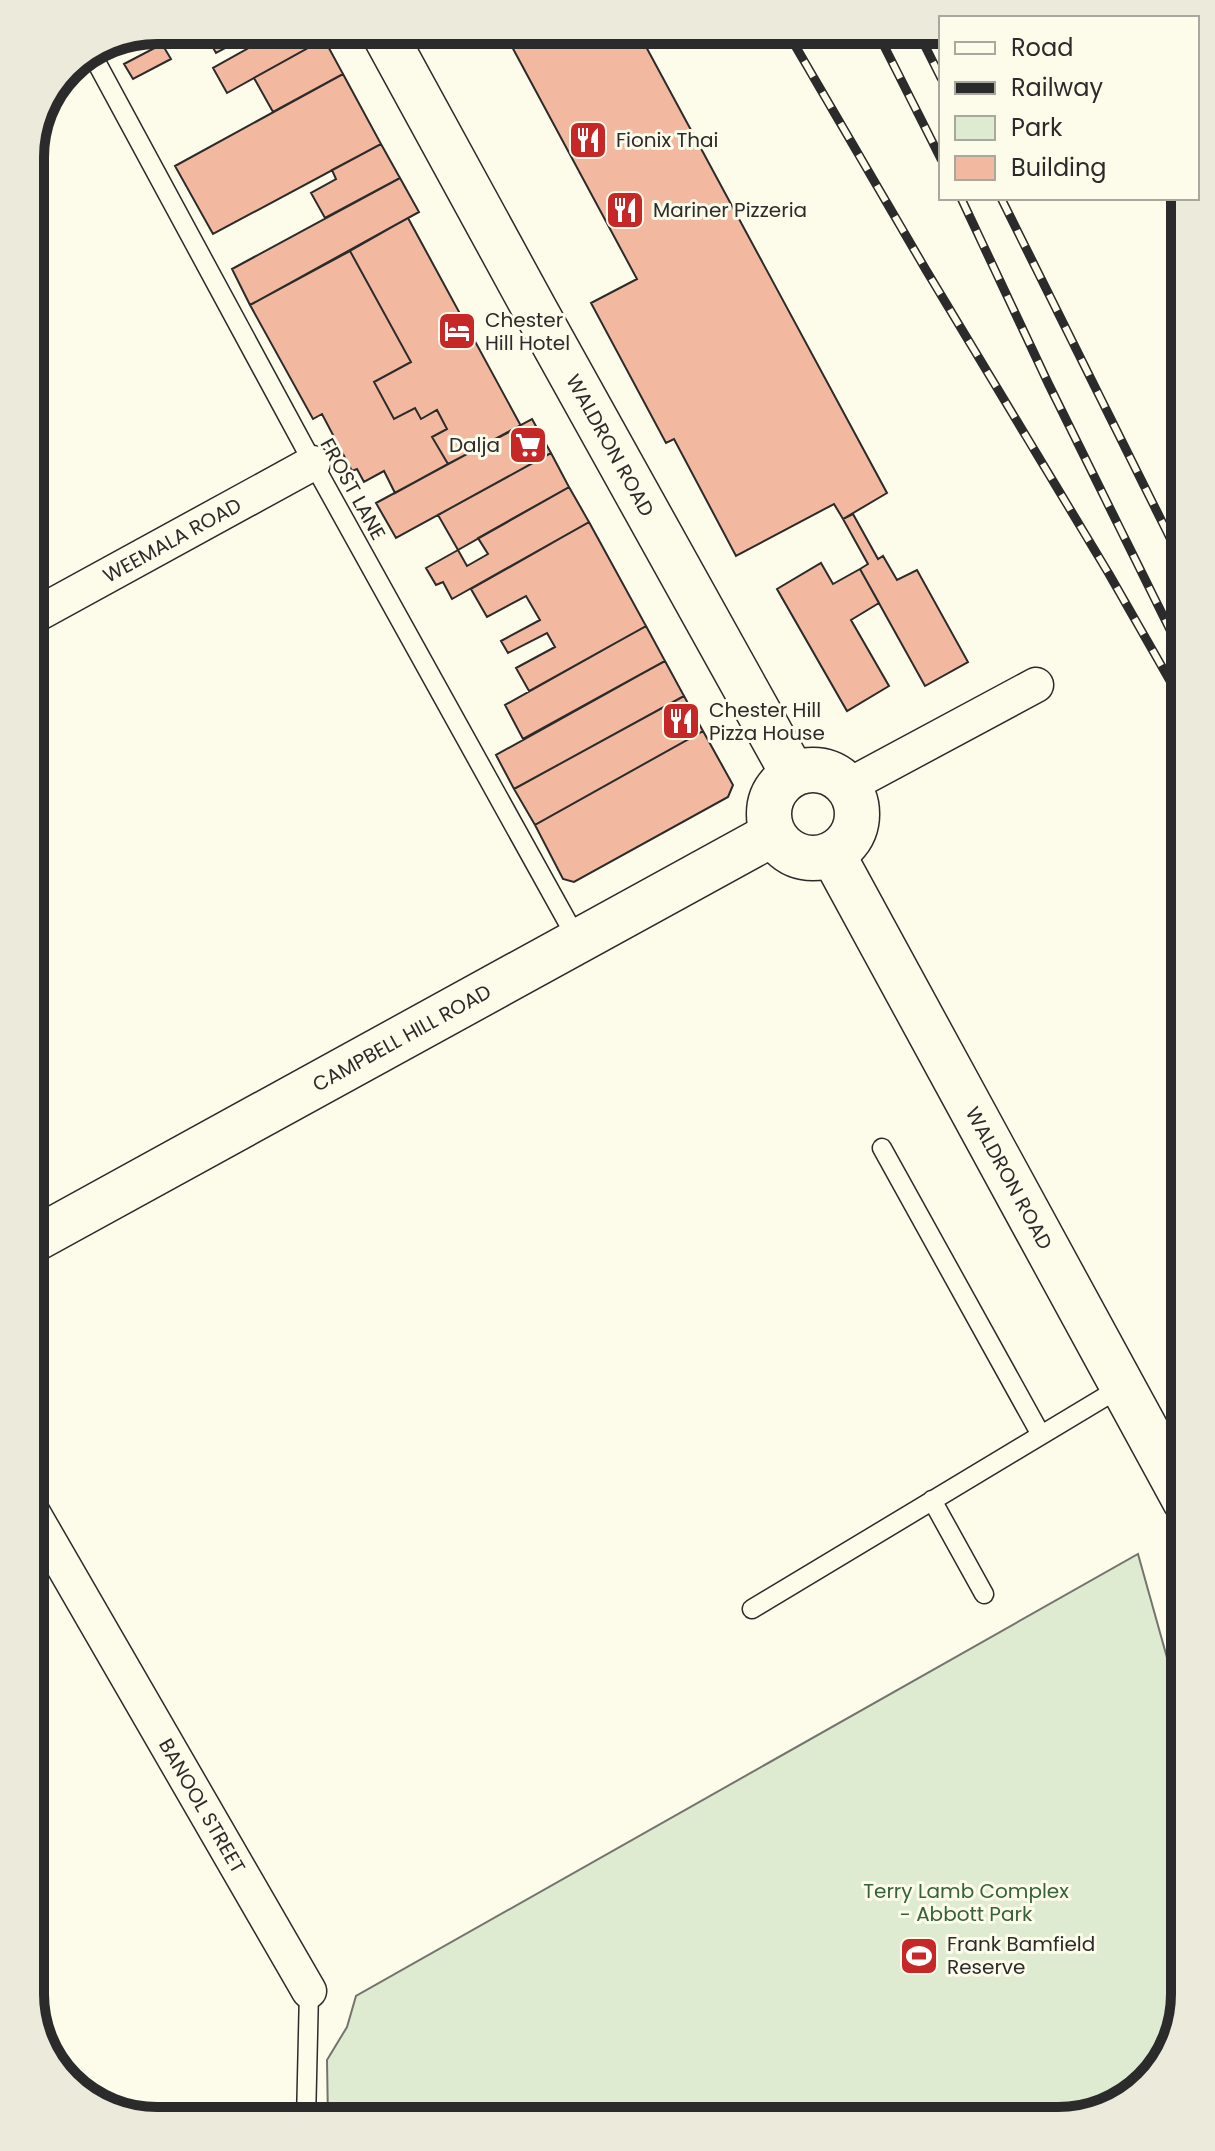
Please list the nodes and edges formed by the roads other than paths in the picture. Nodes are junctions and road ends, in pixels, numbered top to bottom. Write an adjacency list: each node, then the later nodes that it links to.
1 (390, 44): 6 (main road, WALDRON ROAD)
2 (96, 62): 3 (lane, FROST LANE)
3 (313, 463): 4 (street, WEEMALA ROAD); 10 (lane, FROST LANE)
4 (44, 610)
5 (1036, 685): 7 (street)
6 (793, 774): 7 (main road); 8 (main road)
7 (848, 786): 9 (main road)
8 (773, 834): 9 (main road); 10 (main road, CAMPBELL HILL ROAD)
9 (833, 855): 13 (main road, WALDRON ROAD)
10 (578, 941): 12 (main road, CAMPBELL HILL ROAD)
11 (882, 1148): 14 (lane)
12 (44, 1234)
13 (1123, 1386): 14 (lane); 15 (main road, WALDRON ROAD)
14 (1041, 1435): 16 (lane)
15 (1171, 1475)
16 (932, 1500): 18 (lane); 19 (lane)
17 (44, 1532): 20 (street, BANOOL STREET)
18 (984, 1594)
19 (752, 1609)
20 (309, 1991): 21 (lane, BANOOL STREET)
21 (306, 2107)

